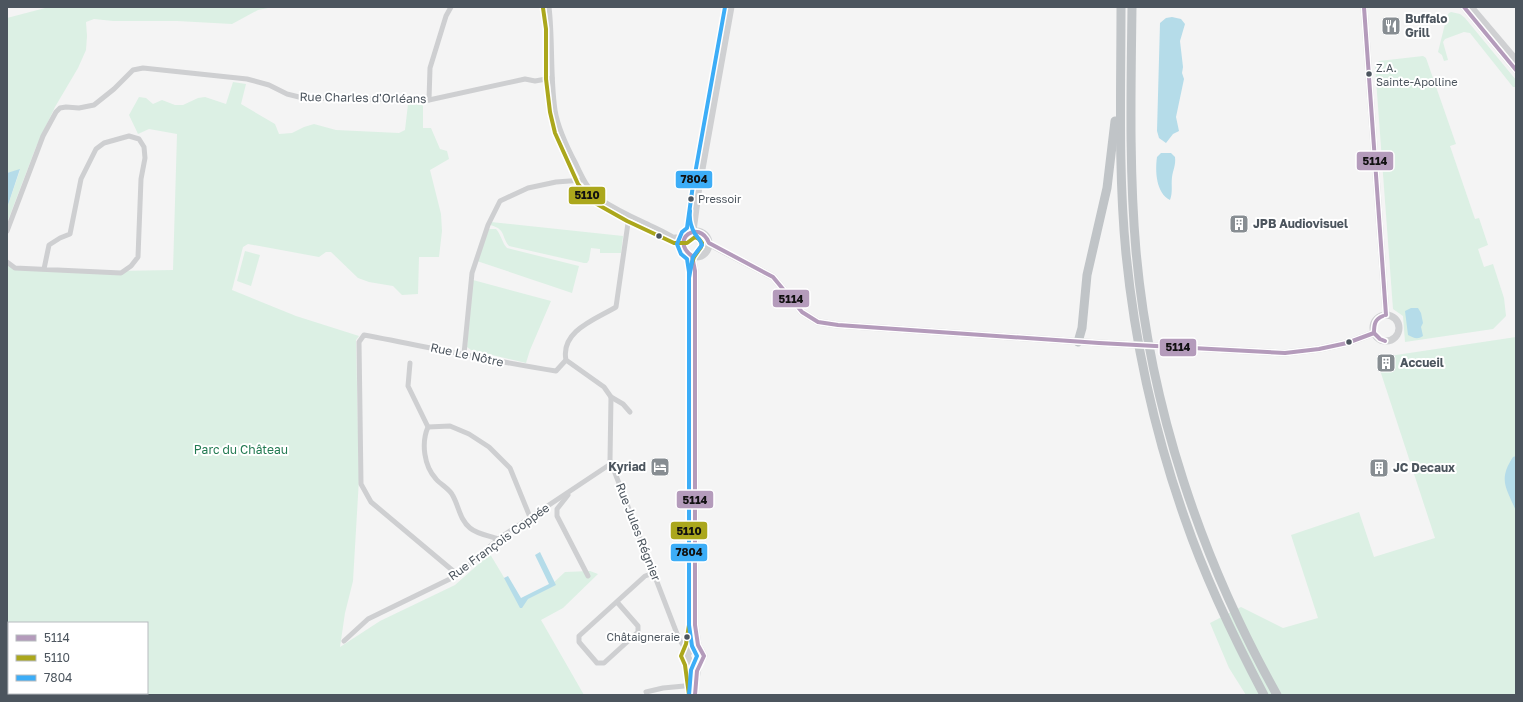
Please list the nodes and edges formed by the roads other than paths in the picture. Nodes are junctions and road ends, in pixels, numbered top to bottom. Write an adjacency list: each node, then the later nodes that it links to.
1 (451, 7): 13 (street)
2 (549, 7): 11 (street)
3 (731, 7): 17 (street)
4 (1121, 7): 12 (highway)
5 (1132, 7): 51 (highway)
6 (1364, 7): 25 (street)
7 (1464, 7): 10 (street)
8 (1471, 7): 9 (street)
9 (1516, 60)
10 (1516, 70)
11 (552, 78): 13 (street, Rue Charles d'Orléans); 14 (street)
12 (1121, 93): 27 (highway); 50 (highway)
13 (429, 100): 16 (street, Rue Charles d'Orléans)
14 (583, 180): 15 (street); 28 (street)
15 (629, 216): 18 (street); 29 (street)
16 (7, 231)
17 (697, 232): 18 (street); 19 (street)
18 (684, 240): 21 (street)
19 (708, 246): 20 (street); 27 (street)
20 (701, 255): 21 (street); 24 (street)
21 (692, 256): 24 (street)
22 (7, 262): 23 (street)
23 (44, 269): 23 (street)
24 (695, 271): 42 (street)
25 (1386, 315): 26 (street); 26 (street)
26 (1374, 333): 27 (street)
27 (1078, 342)
28 (464, 354): 29 (street, Rue Le Nôtre); 39 (street, Rue Le Nôtre)
29 (566, 360): 31 (street)
30 (410, 363): 33 (street)
31 (612, 397): 32 (street); 34 (street, Rue Jules Régnier)
32 (630, 412)
33 (428, 427): 36 (street); 37 (street)
34 (612, 463): 35 (street, Rue François Coppée); 38 (street, Rue Jules Régnier)
35 (571, 491): 36 (street, Rue François Coppée); 40 (street)
36 (530, 517): 37 (street, Rue François Coppée)
37 (498, 539): 39 (street, Rue François Coppée)
38 (654, 572): 41 (street); 45 (street, Rue Jules Régnier)
39 (458, 575): 43 (street, Rue François Coppée)
40 (588, 576)
41 (618, 602): 41 (street)
42 (695, 625): 44 (street); 45 (street)
43 (344, 641)
44 (700, 649): 45 (street); 46 (street)
45 (689, 651): 46 (street)
46 (695, 663): 47 (street)
47 (695, 685): 48 (street); 49 (street)
48 (646, 692)
49 (694, 695)
50 (1264, 695)
51 (1277, 695)

